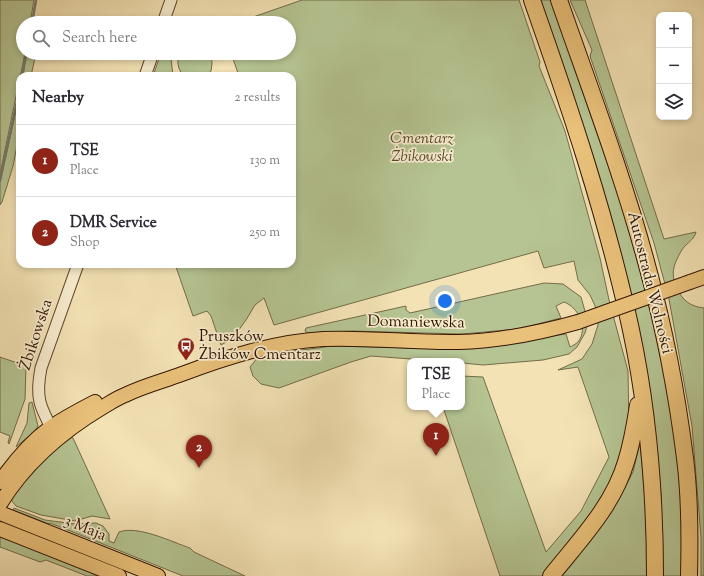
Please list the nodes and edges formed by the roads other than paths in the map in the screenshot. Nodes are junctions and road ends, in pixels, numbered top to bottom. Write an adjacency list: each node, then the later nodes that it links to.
1 (171, 0): 4 (street)
2 (532, 0): 9 (highway, Autostrada Wolności)
3 (559, 0): 19 (highway, Autostrada Wolności)
4 (165, 16)
5 (151, 60): 6 (street)
6 (146, 72)
7 (77, 268): 10 (street, Żbikowska)
8 (704, 276): 10 (main road, Domaniewska, bridge)
9 (638, 370): 17 (highway); 18 (highway, Autostrada Wolności)
10 (54, 433): 11 (main road, Domaniewska); 12 (main road, Domaniewska)
11 (0, 482)
12 (0, 504)
13 (0, 514): 16 (main road, 3 Maja)
14 (0, 529): 15 (main road, 3 Maja)
15 (118, 576)
16 (158, 576)
17 (551, 576)
18 (655, 576)
19 (689, 576)

